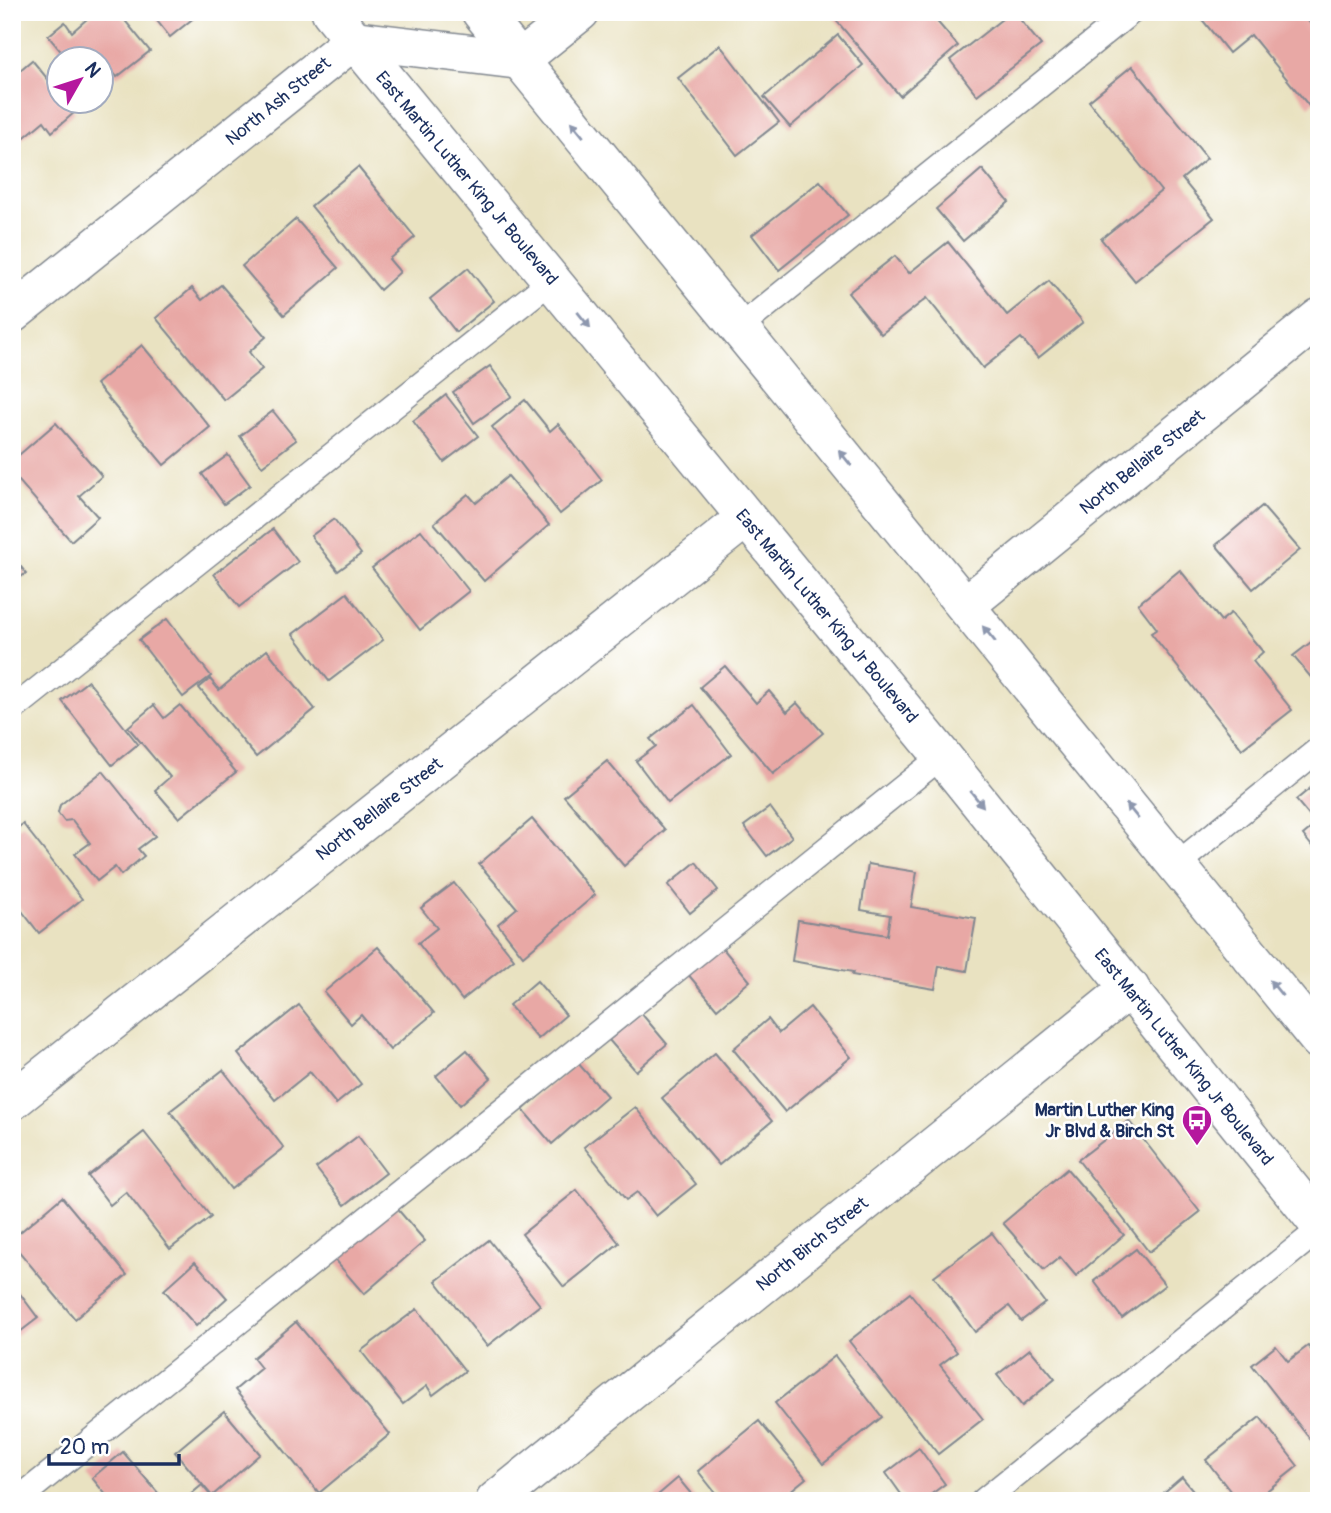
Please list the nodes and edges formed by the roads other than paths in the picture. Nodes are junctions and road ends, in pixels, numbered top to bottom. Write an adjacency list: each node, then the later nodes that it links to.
1 (481, 12): 5 (street)
2 (580, 12): 5 (street)
3 (1131, 12): 9 (lane)
4 (343, 26): 5 (street); 6 (street, East Martin Luther King Jr Boulevard); 7 (street, North Ash Street)
5 (520, 60): 9 (street, one-way to 5)
6 (551, 280): 10 (street, East Martin Luther King Jr Boulevard, one-way to 10); 12 (lane)
7 (12, 314)
8 (1319, 318): 11 (street, North Bellaire Street)
9 (739, 328): 11 (street, one-way to 9)
10 (746, 518): 14 (street, East Martin Luther King Jr Boulevard); 18 (street, North Bellaire Street)
11 (965, 605): 15 (street, one-way to 11)
12 (12, 710)
13 (1319, 749): 15 (lane)
14 (943, 756): 16 (street, East Martin Luther King Jr Boulevard, one-way to 16); 20 (lane)
15 (1176, 864): 17 (street, one-way to 15)
16 (1130, 988): 19 (street, East Martin Luther King Jr Boulevard); 21 (street, North Birch Street)
17 (1319, 1041)
18 (12, 1101)
19 (1315, 1212): 22 (lane)
20 (16, 1501)
21 (495, 1501)
22 (983, 1501)

